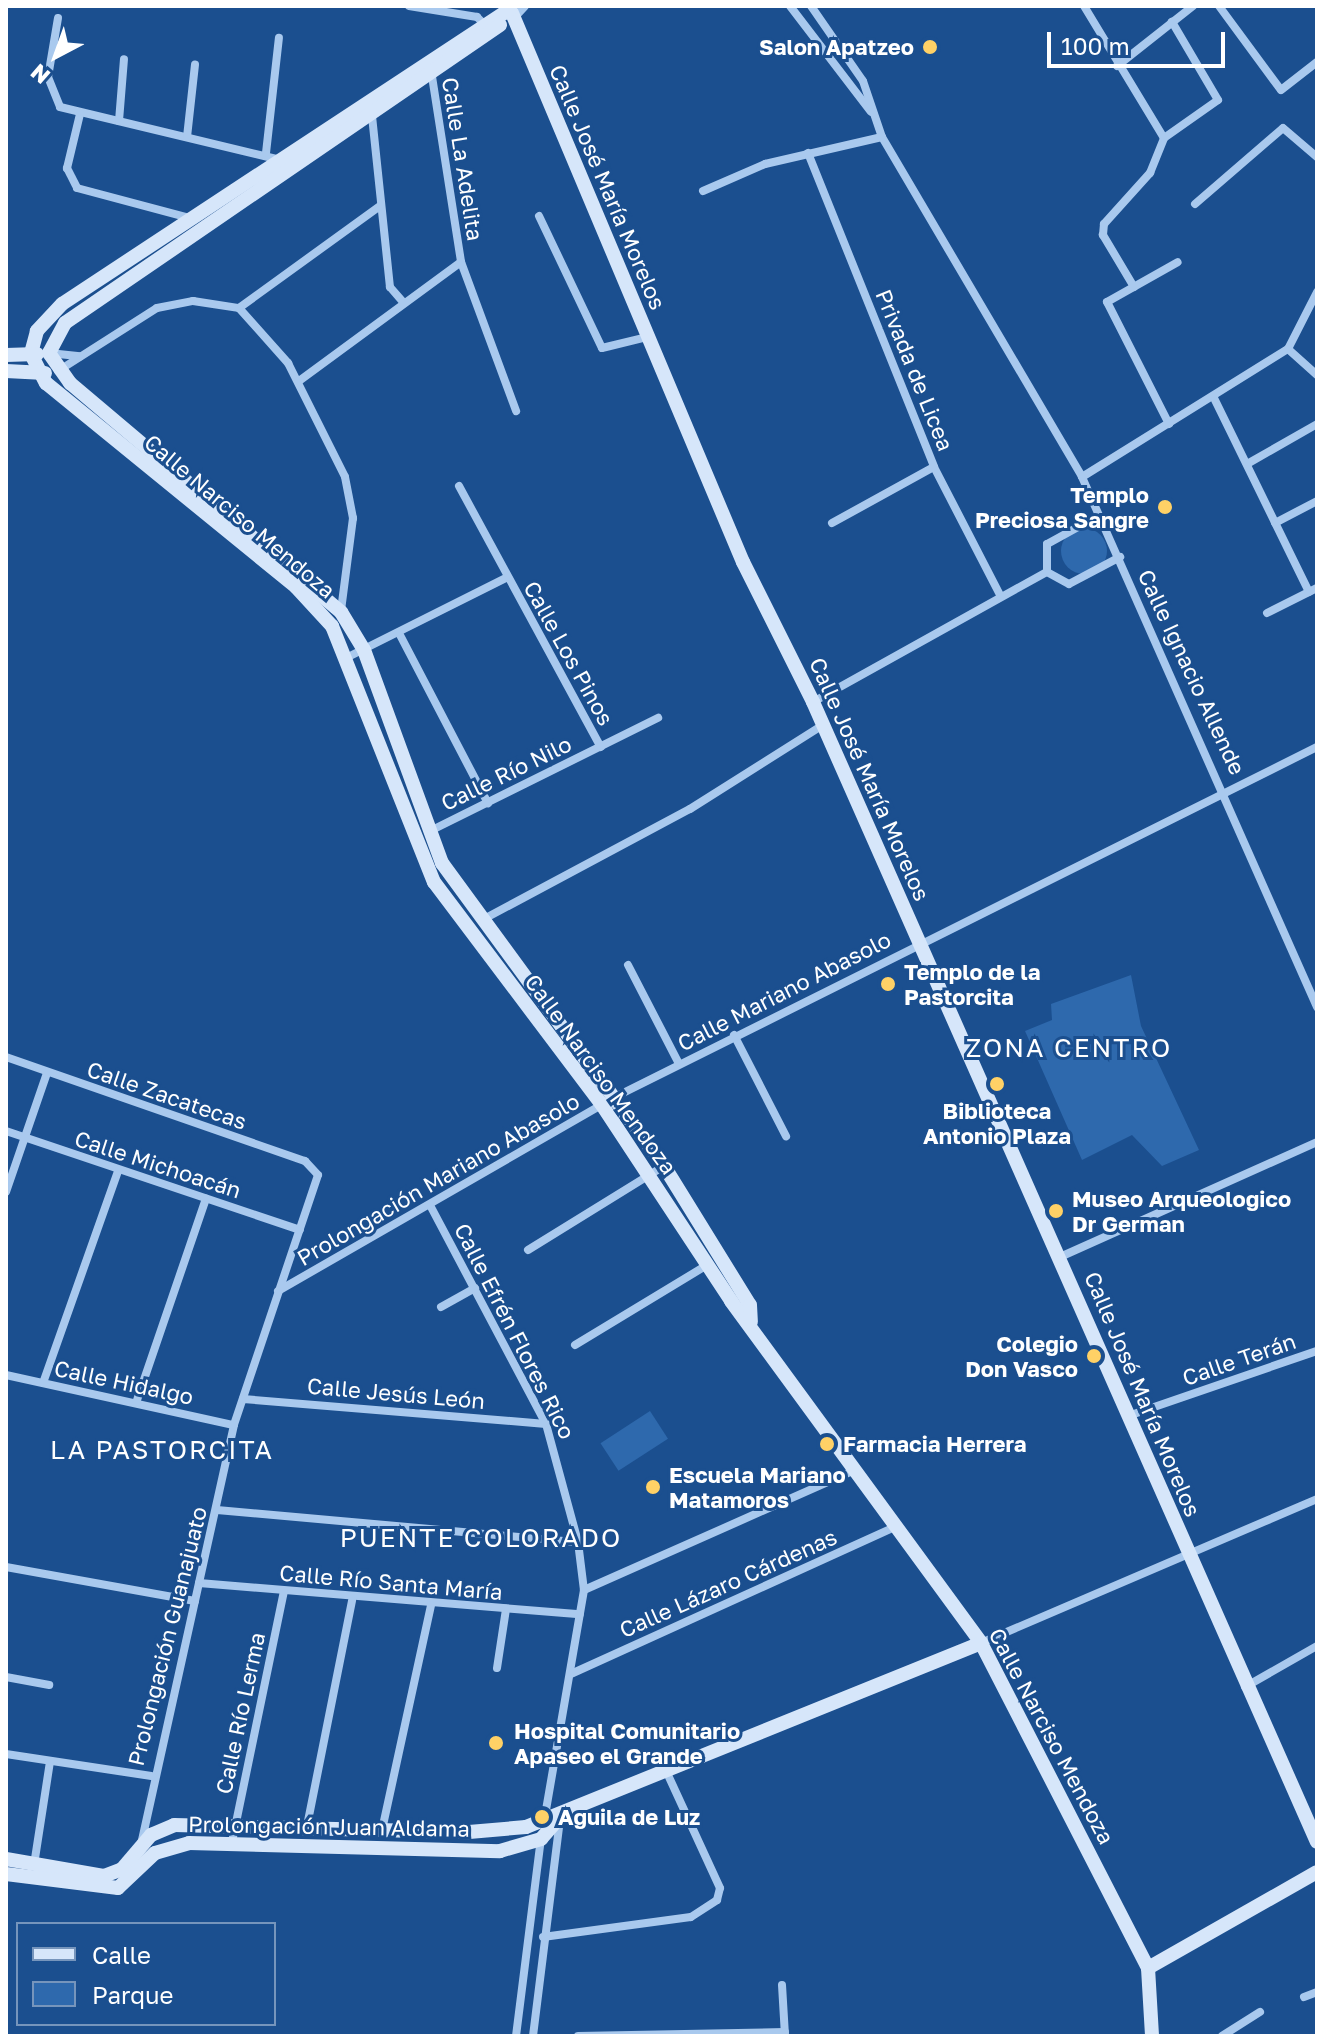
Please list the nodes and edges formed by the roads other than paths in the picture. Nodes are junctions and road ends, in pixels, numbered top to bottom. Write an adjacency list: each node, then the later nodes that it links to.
1 (409, 6): 10 (street)
2 (790, 6): 17 (street, Calle Ignacio Allende)
3 (811, 6): 17 (street, Calle Ignacio Allende)
4 (1084, 6): 15 (street)
5 (1193, 6): 9 (street)
6 (1219, 6): 13 (street)
7 (516, 9): 10 (street); 39 (street, Calle José María Morelos)
8 (58, 18): 18 (street)
9 (1172, 22): 15 (street); 23 (street)
10 (482, 23): 16 (street)
11 (279, 38): 26 (street)
12 (124, 59): 20 (street)
13 (1317, 62)
14 (195, 64): 21 (street)
15 (1117, 66): 23 (street)
16 (430, 67): 19 (street); 26 (street); 32 (street, Calle La Adelita)
17 (871, 112): 22 (street, Calle Ignacio Allende)
18 (80, 114): 20 (street); 31 (street)
19 (372, 116): 26 (street); 29 (street)
20 (119, 121): 21 (street)
21 (187, 137): 26 (street)
22 (882, 137): 24 (street); 56 (street, Calle Ignacio Allende)
23 (1164, 138): 35 (street)
24 (808, 153): 27 (street); 55 (street, Privada de Licea)
25 (1317, 157): 28 (street)
26 (278, 161): 31 (street); 34 (street)
27 (703, 191)
28 (1195, 204)
29 (380, 206): 37 (street); 38 (street)
30 (539, 216): 39 (street)
31 (192, 219): 34 (street)
32 (461, 262): 37 (street); 51 (street, Calle La Adelita)
33 (1178, 262): 35 (street)
34 (125, 271): 41 (street); 42 (street)
35 (1134, 287): 52 (street)
36 (1317, 292): 40 (street)
37 (404, 303): 49 (street)
38 (239, 308): 44 (street); 49 (street)
39 (647, 337): 71 (street, Calle José María Morelos)
40 (1288, 349): 48 (street); 50 (street)
41 (49, 353): 42 (street); 44 (street); 46 (street, Calle Narciso Mendoza)
42 (31, 354): 43 (street); 47 (street)
43 (6, 355)
44 (81, 356): 46 (street)
45 (6, 371): 47 (street)
46 (57, 371): 47 (street); 67 (street, Calle Narciso Mendoza)
47 (38, 374): 70 (street, Calle Narciso Mendoza)
48 (1317, 375)
49 (299, 381): 67 (street)
50 (1214, 398): 52 (street); 54 (street)
51 (516, 411)
52 (1169, 424): 56 (street)
53 (1317, 424): 54 (street)
54 (1247, 464): 61 (street)
55 (934, 467): 60 (street); 66 (street, Privada de Licea)
56 (1082, 477): 59 (street, Calle Ignacio Allende)
57 (459, 486): 64 (street, Calle Los Pinos)
58 (1317, 501): 61 (street)
59 (1098, 516): 62 (street, Calle Ignacio Allende); 63 (street)
60 (832, 523)
61 (1275, 523): 65 (street)
62 (1120, 557): 63 (street); 76 (street, Calle Ignacio Allende)
63 (1047, 572): 66 (street)
64 (506, 578): 69 (street); 74 (street, Calle Los Pinos)
65 (1313, 590): 68 (street)
66 (1000, 595): 71 (street)
67 (341, 612): 70 (street, Calle Narciso Mendoza)
68 (1267, 613)
69 (400, 635): 70 (street); 77 (street)
70 (357, 653): 78 (street, Calle Narciso Mendoza); 80 (street, Calle Narciso Mendoza)
71 (813, 702): 73 (street, Calle José María Morelos)
72 (658, 718): 74 (street, Calle Río Nilo)
73 (823, 725): 79 (street); 81 (street, Calle José María Morelos)
74 (601, 747): 77 (street, Calle Río Nilo)
75 (1317, 747): 76 (street, Calle Mariano Abasolo)
76 (1227, 792): 81 (street, Calle Mariano Abasolo); 83 (street, Calle Ignacio Allende)
77 (488, 803): 78 (street, Calle Río Nilo)
78 (427, 832): 79 (street, Calle Narciso Mendoza)
79 (482, 920): 80 (street); 88 (street, Calle Narciso Mendoza)
80 (468, 929): 89 (street, Calle Narciso Mendoza)
81 (919, 942): 84 (street, Calle Mariano Abasolo); 103 (street, Calle José María Morelos)
82 (628, 965): 86 (street)
83 (1317, 1007)
84 (734, 1035): 86 (street, Calle Mariano Abasolo); 91 (street)
85 (6, 1057): 87 (street, Calle Zacatecas)
86 (679, 1064): 88 (street, Calle Mariano Abasolo)
87 (47, 1073): 92 (street); 95 (street, Calle Zacatecas)
88 (615, 1097): 89 (street, Prolongación Mariano Abasolo); 94 (street, Calle Narciso Mendoza)
89 (602, 1105): 97 (street, Calle Narciso Mendoza); 100 (street, Prolongación Mariano Abasolo)
90 (6, 1131): 92 (street, Calle Michoacán)
91 (786, 1136)
92 (26, 1138): 96 (street, Calle Michoacán); 98 (street)
93 (1317, 1142): 103 (street)
94 (664, 1166): 97 (street); 104 (street, Calle Narciso Mendoza)
95 (316, 1168): 101 (street, Prolongación Guanajuato)
96 (118, 1171): 99 (street, Calle Michoacán); 113 (street)
97 (649, 1176): 102 (street); 105 (street, Calle Narciso Mendoza)
98 (6, 1192)
99 (206, 1199): 101 (street, Calle Michoacán); 115 (street)
100 (431, 1207): 106 (street, Calle Efrén Flores Rico); 107 (street, Prolongación Mariano Abasolo)
101 (300, 1230): 107 (street, Prolongación Guanajuato)
102 (528, 1250)
103 (1060, 1257): 116 (street, Calle José María Morelos)
104 (723, 1259): 105 (street); 109 (street, Calle Narciso Mendoza)
105 (707, 1265): 109 (street, Calle Narciso Mendoza); 110 (street)
106 (475, 1288): 108 (street); 117 (street, Calle Efrén Flores Rico)
107 (278, 1291): 114 (street, Prolongación Guanajuato)
108 (441, 1307)
109 (751, 1322): 119 (street, Calle Narciso Mendoza)
110 (575, 1345)
111 (1317, 1351): 116 (street, Calle Terán)
112 (6, 1375): 113 (street, Calle Hidalgo)
113 (43, 1383): 115 (street, Calle Hidalgo)
114 (243, 1399): 117 (street, Calle Jesús León); 118 (street, Prolongación Guanajuato)
115 (136, 1403): 118 (street, Calle Hidalgo)
116 (1127, 1417): 124 (street, Calle José María Morelos)
117 (546, 1424): 123 (street, Calle Efrén Flores Rico)
118 (234, 1425): 121 (street, Prolongación Guanajuato)
119 (855, 1470): 122 (street, Calle Narciso Mendoza); 127 (street)
120 (1317, 1499): 124 (street)
121 (217, 1510): 123 (street); 126 (street, Prolongación Guanajuato)
122 (898, 1526): 134 (street, Calle Narciso Mendoza); 137 (street, Calle Lázaro Cárdenas)
123 (578, 1542): 127 (street, Calle Efrén Flores Rico)
124 (1190, 1557): 134 (street); 140 (street, Calle José María Morelos)
125 (6, 1567): 130 (street)
126 (199, 1583): 128 (street, Calle Río Santa María); 130 (street, Prolongación Guanajuato)
127 (584, 1590): 133 (street, Calle Efrén Flores Rico)
128 (284, 1591): 129 (street, Calle Río Santa María); 148 (street, Calle Río Lerma)
129 (352, 1600): 131 (street, Calle Río Santa María); 149 (street)
130 (195, 1601): 144 (street, Prolongación Guanajuato)
131 (431, 1605): 132 (street, Calle Río Santa María); 150 (street)
132 (506, 1609): 133 (street, Calle Río Santa María); 136 (street)
133 (580, 1614): 137 (street, Calle Efrén Flores Rico)
134 (981, 1643): 143 (street, Prolongación Juan Aldama); 161 (street, Calle Narciso Mendoza)
135 (1317, 1646): 140 (street)
136 (497, 1668)
137 (573, 1673): 145 (street, Calle Efrén Flores Rico)
138 (6, 1677): 139 (street)
139 (49, 1685)
140 (1244, 1687): 153 (street, Calle José María Morelos)
141 (6, 1754): 142 (street)
142 (50, 1762): 144 (street); 156 (street)
143 (667, 1773): 146 (street, Prolongación Juan Aldama); 160 (street)
144 (151, 1776): 154 (street, Prolongación Guanajuato)
145 (546, 1803): 146 (street); 147 (street, Calle Efrén Flores Rico)
146 (560, 1817): 147 (street, Prolongación Juan Aldama); 151 (street, Prolongación Juan Aldama); 160 (street)
147 (544, 1821): 150 (street, Prolongación Juan Aldama); 151 (street, Calle Efrén Flores Rico)
148 (235, 1826): 149 (street, Prolongación Juan Aldama); 152 (street, Calle Río Lerma); 154 (street, Prolongación Juan Aldama)
149 (307, 1826): 150 (street, Prolongación Juan Aldama)
150 (382, 1830)
151 (541, 1839): 152 (street, Prolongación Juan Aldama); 167 (street, Calle Efrén Flores Rico)
152 (232, 1842): 159 (street, Prolongación Juan Aldama)
153 (1317, 1842)
154 (141, 1844): 156 (street, Prolongación Juan Aldama); 159 (street, Prolongación Guanajuato)
155 (6, 1859): 156 (street, Prolongación Juan Aldama)
156 (34, 1865)
157 (1317, 1872): 161 (street)
158 (6, 1874): 159 (street)
159 (128, 1881)
160 (543, 1937): 168 (street)
161 (1148, 1968): 170 (street, Calle Narciso Mendoza)
162 (782, 1985): 166 (street)
163 (1317, 1992): 164 (street)
164 (1304, 1997)
165 (1260, 2012): 171 (street)
166 (785, 2034): 169 (street)
167 (516, 2036)
168 (533, 2036)
169 (578, 2036)
170 (1152, 2036)
171 (1222, 2036)

